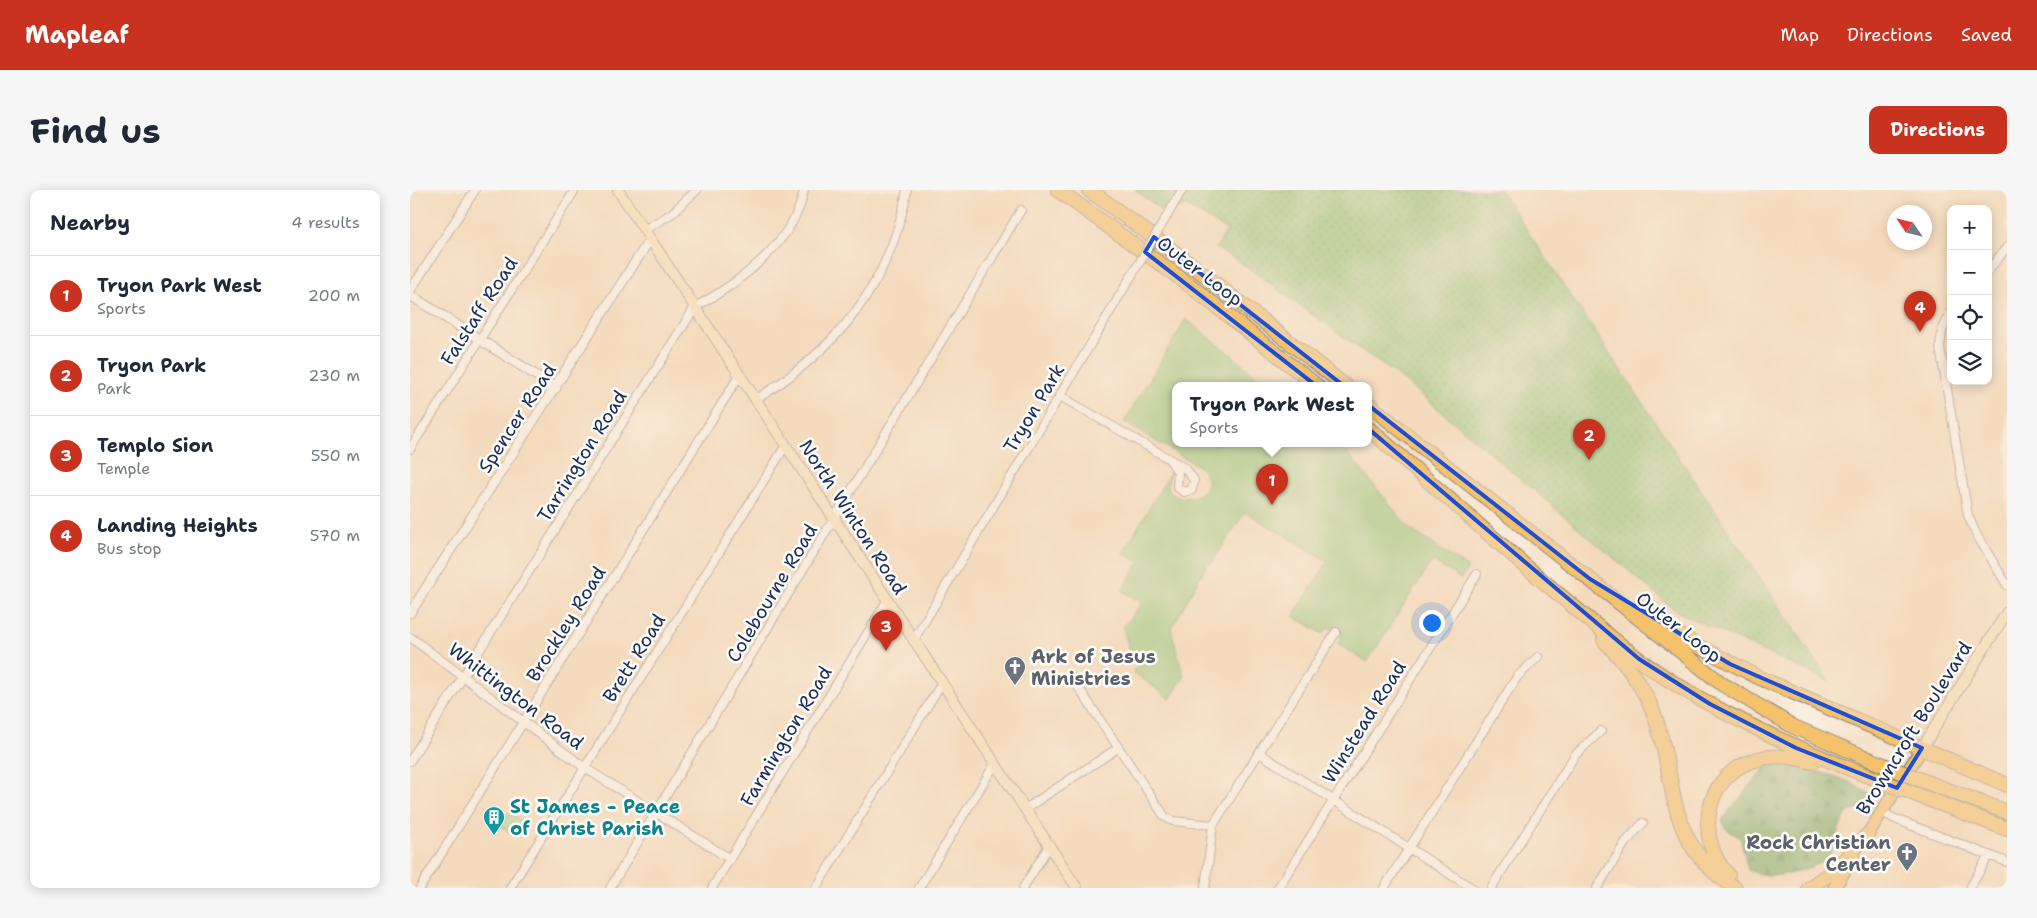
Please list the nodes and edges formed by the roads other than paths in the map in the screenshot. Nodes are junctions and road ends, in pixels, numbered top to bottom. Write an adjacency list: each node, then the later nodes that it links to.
1 (475, 190): 14 (street)
2 (575, 190): 18 (street, Falstaff Road)
3 (618, 190): 11 (main road, North Winton Road)
4 (697, 190): 11 (street)
5 (804, 190): 16 (street, Tarrington Road)
6 (907, 190): 24 (street)
7 (1058, 190): 20 (highway, Outer Loop)
8 (1089, 190): 21 (highway, Outer Loop)
9 (1182, 190): 23 (street, Tryon Park, bridge)
10 (1021, 210): 30 (street, Colebourne Road)
11 (647, 234): 16 (main road, North Winton Road); 22 (street, Spencer Road)
12 (2007, 247): 13 (street)
13 (1992, 266)
14 (410, 291)
15 (410, 295): 18 (street)
16 (695, 307): 19 (main road, North Winton Road); 43 (street, Tarrington Road)
17 (1947, 320): 33 (street)
18 (480, 339): 22 (street); 28 (street, Falstaff Road)
19 (739, 376): 24 (main road, North Winton Road); 45 (street, Brockley Road)
20 (1312, 382)
21 (1340, 382)
22 (556, 388): 37 (street, Spencer Road)
23 (1060, 396): 29 (street); 40 (street, Tryon Park)
24 (755, 400): 27 (main road, North Winton Road)
25 (1372, 407): 31 (highway, Outer Loop)
26 (1372, 431): 34 (highway)
27 (786, 445): 30 (main road, North Winton Road); 52 (street, Brett Road)
28 (410, 449)
29 (1169, 459)
30 (834, 521): 35 (main road, North Winton Road); 59 (street, Colebourne Road)
31 (1580, 573): 48 (highway); 58 (highway, Outer Loop, bridge)
32 (1477, 574): 55 (street, Winstead Road)
33 (2007, 586)
34 (1564, 599): 53 (highway); 69 (highway)
35 (887, 601): 40 (main road, North Winton Road); 67 (street, Farmington Road)
36 (2007, 612): 48 (main road, Browncroft Boulevard)
37 (410, 613)
38 (1336, 632): 49 (street)
39 (410, 636): 43 (street, Whittington Road)
40 (913, 641): 44 (main road, North Winton Road)
41 (1538, 656): 65 (street)
42 (1070, 675): 47 (street)
43 (464, 676): 45 (street, Whittington Road); 50 (street, Tarrington Road)
44 (941, 684): 51 (main road, North Winton Road); 74 (street)
45 (524, 722): 52 (street, Whittington Road); 70 (street, Brockley Road)
46 (1601, 731): 82 (street)
47 (1118, 748): 56 (street); 61 (street)
48 (1922, 748): 54 (highway); 57 (main road, Browncroft Boulevard)
49 (1259, 753): 55 (street); 61 (street)
50 (410, 761)
51 (995, 764): 56 (main road, North Winton Road); 75 (street)
52 (585, 768): 59 (street, Whittington Road); 71 (street, Brett Road)
53 (1871, 778): 62 (highway, bridge); 69 (highway)
54 (2007, 784)
55 (1334, 800): 65 (street); 79 (street, Winstead Road)
56 (1025, 809): 64 (main road, North Winton Road)
57 (1882, 812): 63 (main road, Browncroft Boulevard); 66 (street)
58 (2007, 812)
59 (657, 813): 67 (street, Whittington Road); 72 (street, Colebourne Road)
60 (1643, 823): 83 (street)
61 (1213, 825): 78 (street)
62 (2007, 829)
63 (1867, 835): 84 (highway); 85 (main road, Browncroft Boulevard)
64 (1049, 846): 76 (street); 77 (main road, North Winton Road)
65 (1409, 848): 80 (street); 81 (street)
66 (1989, 855): 68 (street); 86 (street)
67 (730, 859): 73 (street, Farmington Road)
68 (2007, 862)
69 (1738, 886)
70 (420, 888)
71 (510, 888)
72 (610, 888)
73 (712, 888)
74 (816, 888)
75 (919, 888)
76 (1023, 888)
77 (1077, 888)
78 (1206, 888)
79 (1278, 888)
80 (1384, 888)
81 (1472, 888)
82 (1490, 888)
83 (1597, 888)
84 (1809, 888)
85 (1834, 888)
86 (1970, 888)

